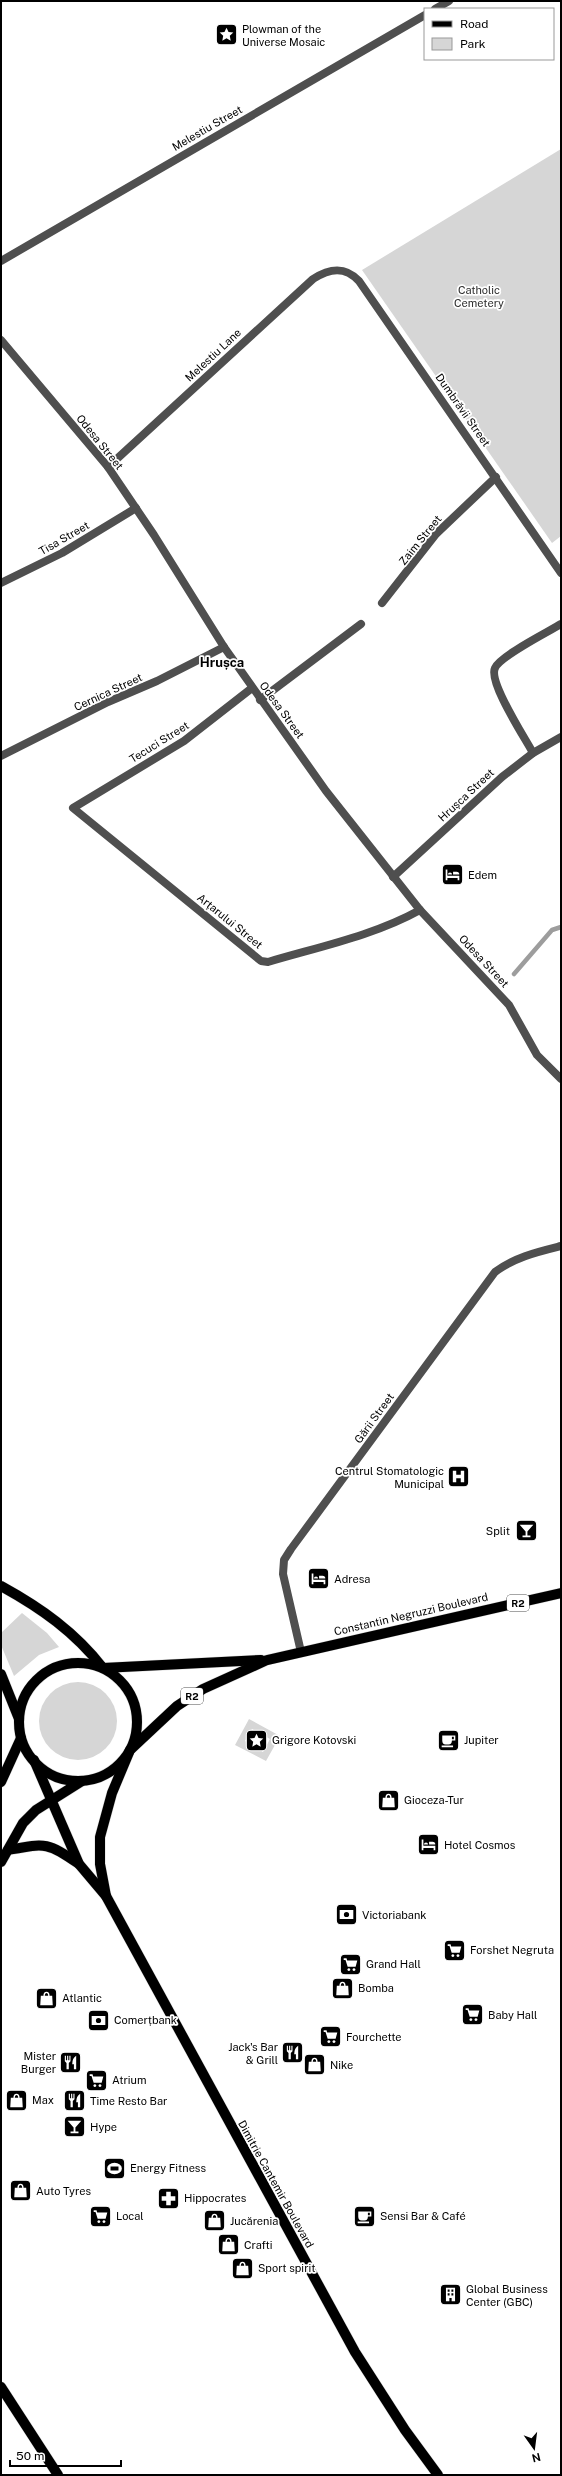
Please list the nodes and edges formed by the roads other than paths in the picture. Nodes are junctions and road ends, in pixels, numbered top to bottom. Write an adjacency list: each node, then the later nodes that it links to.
1 (449, 1): 2 (street)
2 (437, 8)
3 (424, 16): 4 (street, Melestiu Street)
4 (1, 261)
5 (339, 269): 7 (street, Melestiu Lane); 8 (street, Dumbrăvii Street)
6 (2, 345): 7 (street, Odesa Street)
7 (108, 467): 9 (street, Odesa Street)
8 (496, 477): 10 (street, Dumbrăvii Street); 12 (street, Zaim Street)
9 (136, 508): 11 (street, Tisa Street); 15 (street, Odesa Street)
10 (561, 573)
11 (1, 583)
12 (382, 603)
13 (361, 624): 17 (street)
14 (561, 624): 19 (street)
15 (224, 648): 16 (street, Odesa Street); 20 (street, Cernica Street)
16 (252, 688): 17 (street, Odesa Street); 21 (street, Tecuci Street)
17 (260, 700): 22 (street, Odesa Street)
18 (561, 737): 19 (street, Hrușca Street)
19 (533, 753): 22 (street, Hrușca Street)
20 (1, 756)
21 (73, 808): 23 (street, Arțarului Street)
22 (393, 876): 23 (street, Odesa Street)
23 (420, 910): 24 (street, Odesa Street)
24 (561, 1079)
25 (561, 1246): 28 (street, Gării Street)
26 (1, 1586): 30 (main road)
27 (561, 1593): 28 (main road, Constantin Negruzzi Boulevard / R2)
28 (301, 1652): 29 (main road, Constantin Negruzzi Boulevard / R2)
29 (267, 1660): 30 (main road, Constantin Negruzzi Boulevard / R2); 34 (main road, Constantin Negruzzi Boulevard / R2)
30 (103, 1668): 32 (main road); 34 (main road)
31 (1, 1674): 32 (main road)
32 (19, 1719): 33 (main road)
33 (21, 1738): 35 (main road); 37 (main road)
34 (130, 1750): 36 (main road); 42 (main road, Dimitrie Cantemir Boulevard)
35 (34, 1760): 36 (main road); 38 (main road, Dimitrie Cantemir Boulevard)
36 (82, 1781): 38 (main road)
37 (1, 1782)
38 (52, 1800): 39 (main road); 41 (main road, Dimitrie Cantemir Boulevard)
39 (8, 1850): 40 (main road); 41 (main road)
40 (1, 1862)
41 (79, 1864): 42 (main road, Dimitrie Cantemir Boulevard)
42 (106, 1896): 45 (main road, Dimitrie Cantemir Boulevard)
43 (1, 2387): 44 (main road)
44 (58, 2475)
45 (438, 2475)

